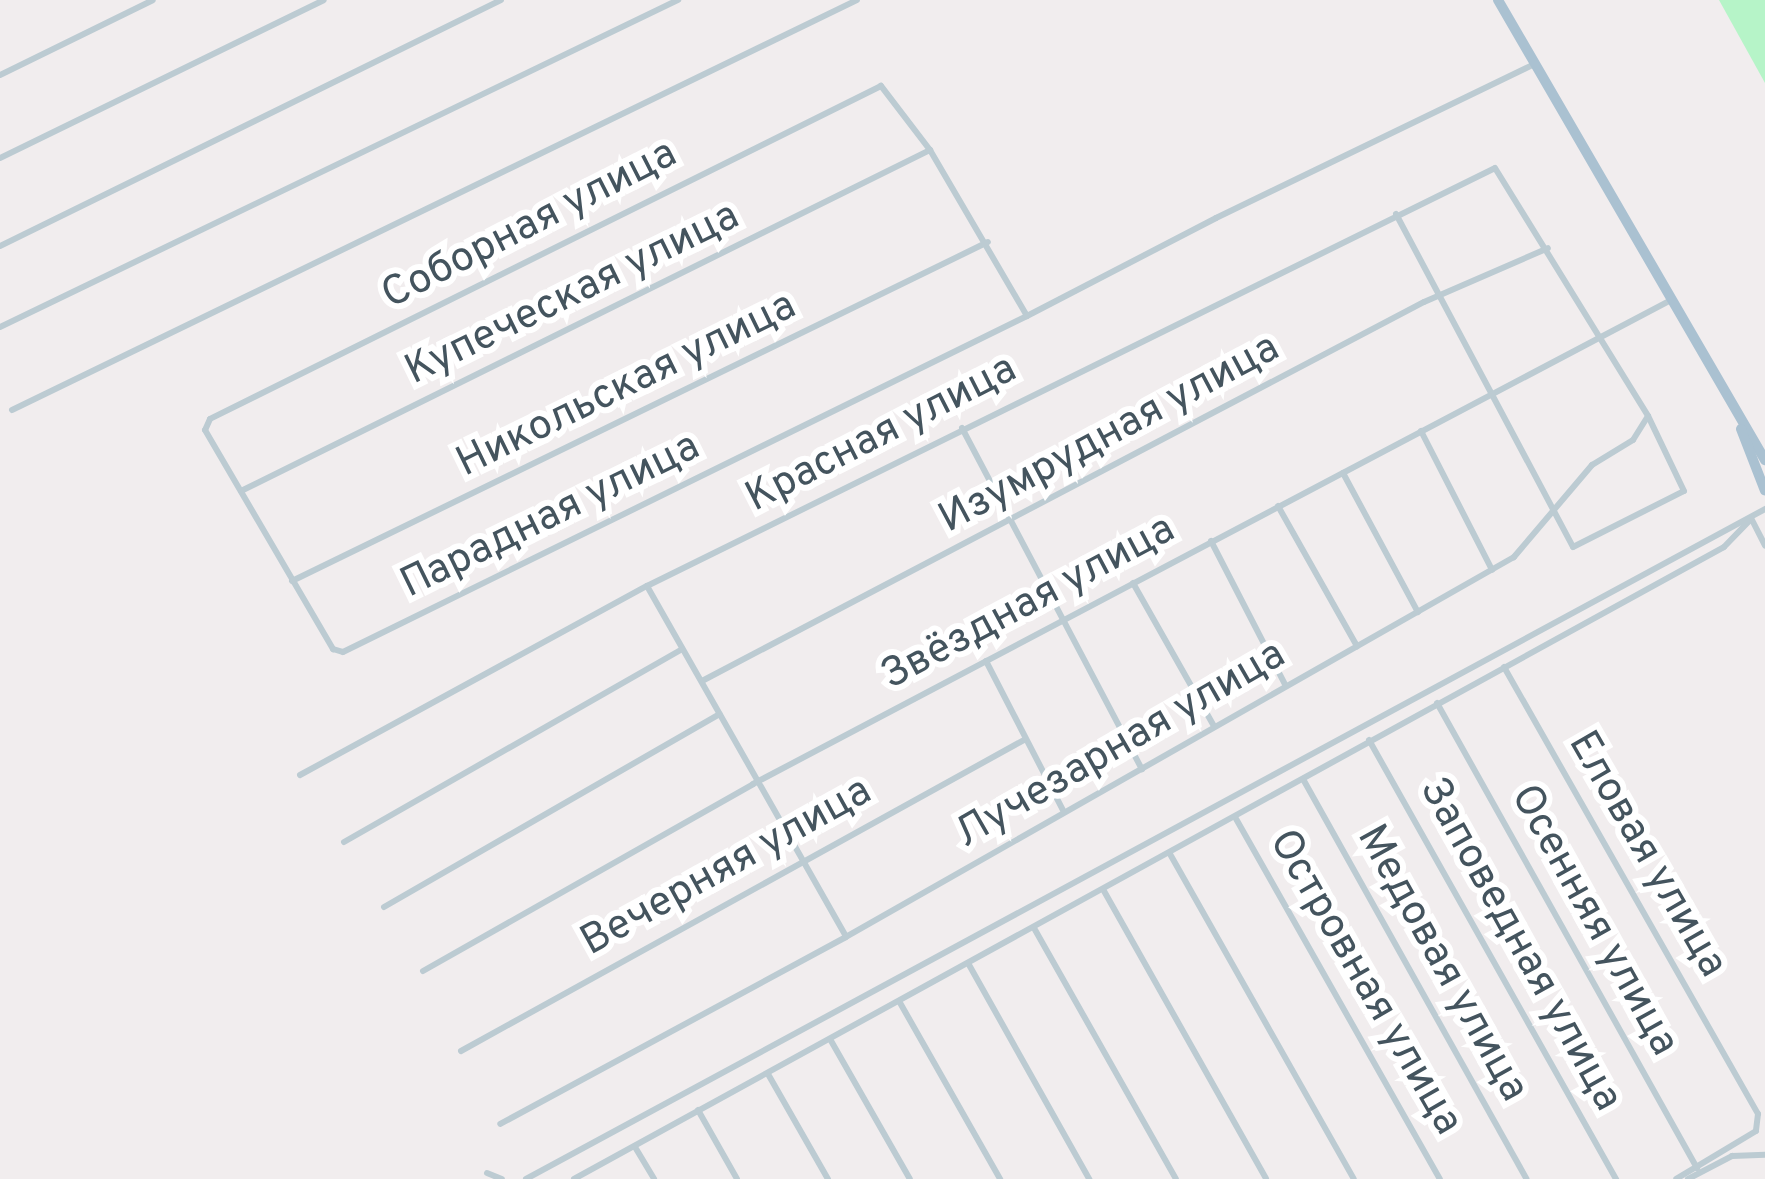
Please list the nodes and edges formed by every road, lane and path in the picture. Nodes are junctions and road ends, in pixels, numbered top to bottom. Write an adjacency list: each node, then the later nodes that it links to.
1 (153, 0): 8 (street)
2 (324, 0): 10 (street)
3 (501, 0): 13 (street)
4 (678, 0): 18 (street)
5 (857, 0): 21 (street)
6 (1498, 0): 7 (main road)
7 (1534, 64): 16 (main road); 17 (street, Парадная улица)
8 (0, 75)
9 (930, 150): 12 (street); 23 (street, Соборная улица); 30 (street, Купеческая улица)
10 (0, 158)
11 (1396, 214): 14 (street, Красная улица); 15 (street); 24 (street, Красная улица)
12 (988, 242): 17 (street); 39 (street, Никольская улица)
13 (0, 246)
14 (1548, 248): 15 (street, Изумрудная улица); 19 (street)
15 (1439, 297): 20 (street); 35 (street, Изумрудная улица)
16 (1669, 301): 19 (street, Звёздная улица); 25 (main road)
17 (1028, 316): 39 (street, Парадная улица)
18 (0, 327)
19 (1599, 336): 20 (street, Звёздная улица); 22 (street)
20 (1489, 394): 26 (street, Звёздная улица); 33 (street)
21 (12, 410)
22 (1648, 416): 33 (street, Лучезарная улица); 33 (street)
23 (206, 425): 30 (street, Парадная улица)
24 (962, 428): 35 (street); 41 (street, Красная улица)
25 (1742, 429): 27 (main road); 29 (main road)
26 (1421, 431): 28 (street, Звёздная улица); 38 (street)
27 (1764, 460)
28 (1343, 472): 31 (street, Звёздная улица); 42 (street)
29 (1765, 490)
30 (241, 491): 39 (street, Парадная улица)
31 (1278, 506): 36 (street, Звёздная улица); 44 (street)
32 (1765, 508): 34 (street)
33 (1554, 514): 38 (street, Лучезарная улица)
34 (1750, 518): 37 (street); 47 (street); 82 (street)
35 (1009, 523): 43 (street); 48 (street, Изумрудная улица)
36 (1211, 541): 40 (street, Звёздная улица); 49 (street)
37 (1765, 546)
38 (1492, 569): 42 (street, Лучезарная улица)
39 (292, 581)
40 (1133, 583): 43 (street, Звёздная улица); 52 (street)
41 (647, 586): 45 (street); 56 (street, Красная улица)
42 (1418, 612): 44 (street, Лучезарная улица)
43 (1060, 622): 46 (street, Звёздная улица); 55 (street)
44 (1357, 646): 49 (street, Лучезарная улица)
45 (681, 649): 48 (street); 61 (street)
46 (986, 662): 53 (street); 58 (street, Звёздная улица)
47 (1504, 667): 50 (street); 78 (street, Еловая улица)
48 (703, 681): 51 (street)
49 (1286, 686): 52 (street, Лучезарная улица)
50 (1437, 703): 54 (street); 78 (street, Осенняя улица)
51 (719, 714): 58 (street); 65 (street)
52 (1215, 727): 55 (street, Лучезарная улица)
53 (1024, 740): 59 (street); 63 (street, Вечерняя улица)
54 (1370, 740): 57 (street); 96 (street, Заповедная улица)
55 (1142, 769): 59 (street, Лучезарная улица)
56 (300, 775)
57 (1303, 778): 60 (street); 95 (street, Медовая улица)
58 (753, 784): 63 (street); 69 (street, Звёздная улица)
59 (1064, 812): 67 (street, Лучезарная улица)
60 (1235, 816): 62 (street); 94 (street, Островная улица)
61 (344, 842)
62 (1171, 854): 64 (street); 93 (street)
63 (804, 859): 67 (street); 72 (street, Вечерняя улица)
64 (1104, 891): 66 (street); 92 (street)
65 (384, 907)
66 (1034, 928): 68 (street); 91 (street)
67 (846, 938): 75 (street, Лучезарная улица)
68 (968, 963): 70 (street); 90 (street)
69 (423, 971)
70 (899, 1001): 71 (street); 89 (street)
71 (830, 1039): 73 (street); 88 (street)
72 (461, 1051)
73 (768, 1074): 74 (street); 87 (street)
74 (698, 1110): 76 (street); 86 (street)
75 (500, 1124)
76 (635, 1147): 79 (street); 85 (street)
77 (1765, 1155): 98 (street)
78 (1697, 1168): 97 (street)
79 (594, 1169): 83 (street); 84 (street)
80 (488, 1173): 81 (street)
81 (502, 1179)
82 (526, 1179)
83 (574, 1179)
84 (599, 1179)
85 (654, 1179)
86 (737, 1179)
87 (828, 1179)
88 (910, 1179)
89 (1000, 1179)
90 (1089, 1179)
91 (1176, 1179)
92 (1266, 1179)
93 (1354, 1179)
94 (1440, 1179)
95 (1527, 1179)
96 (1616, 1179)
97 (1676, 1179)
98 (1688, 1179)

